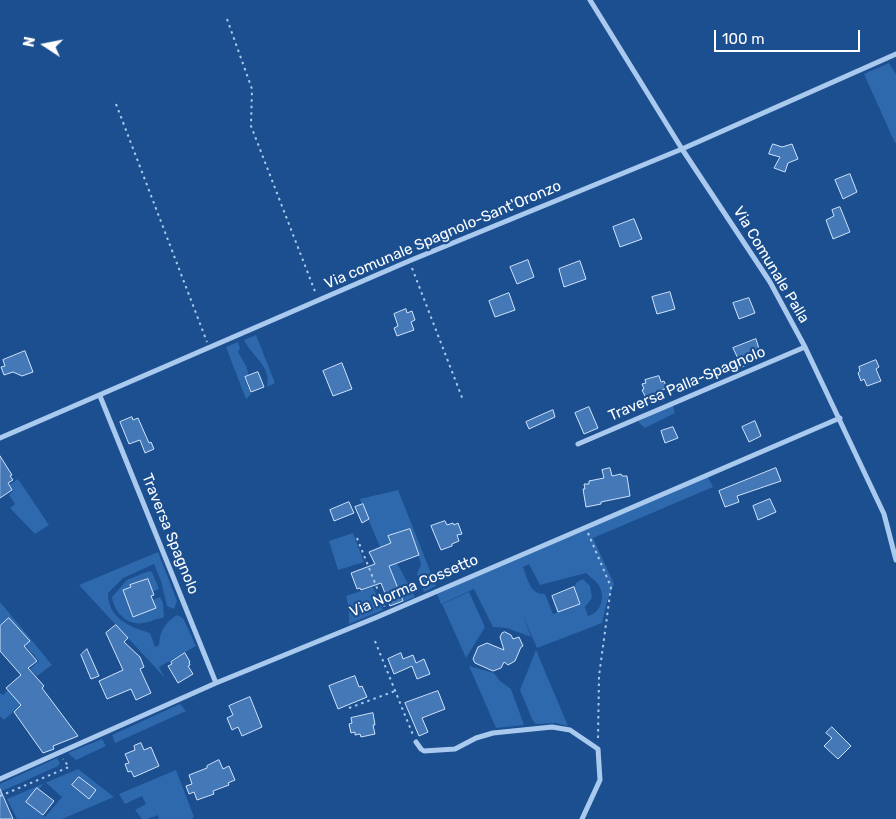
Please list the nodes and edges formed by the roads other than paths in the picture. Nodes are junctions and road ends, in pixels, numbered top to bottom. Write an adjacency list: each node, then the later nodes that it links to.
1 (590, 0): 3 (street, Via Comunale Palla)
2 (896, 54): 3 (street, Via comunale Spagnolo-Sant'Oronzo)
3 (682, 148): 4 (street, Via Comunale Palla); 5 (street, Via comunale Spagnolo-Sant'Oronzo)
4 (805, 346): 6 (street, Via Comunale Palla); 8 (street, Traversa Palla-Spagnolo)
5 (100, 396): 7 (street, Via comunale Spagnolo-Sant'Oronzo); 10 (street, Traversa Spagnolo)
6 (840, 418): 9 (street, Via Comunale Palla); 10 (street, Via Norma Cossetto)
7 (0, 438)
8 (578, 444)
9 (896, 560)
10 (216, 682): 12 (street, Via Norma Cossetto)
11 (416, 742): 13 (street)
12 (0, 779)
13 (582, 819)

